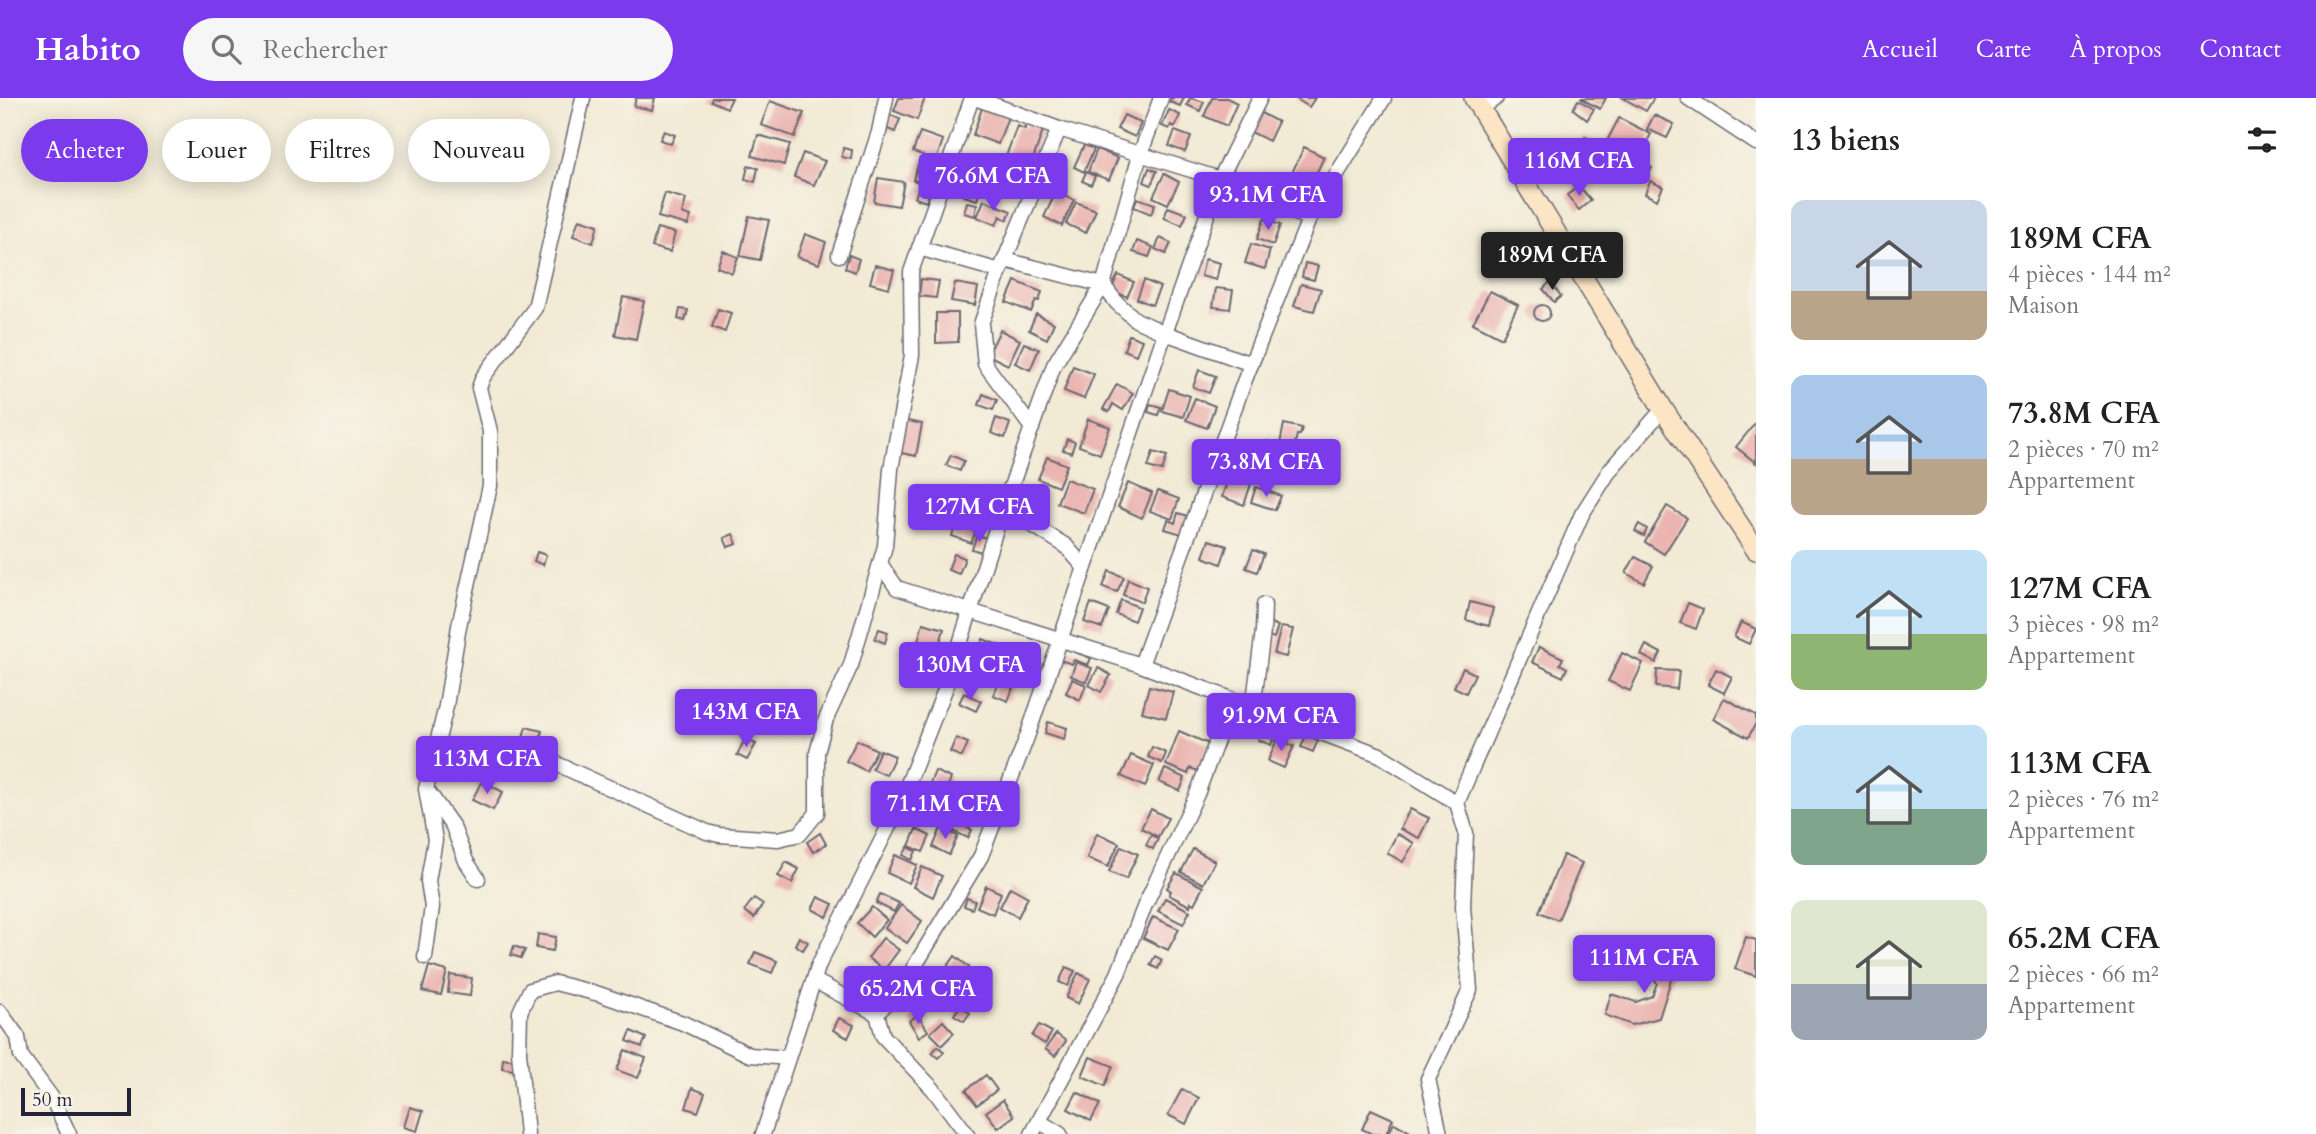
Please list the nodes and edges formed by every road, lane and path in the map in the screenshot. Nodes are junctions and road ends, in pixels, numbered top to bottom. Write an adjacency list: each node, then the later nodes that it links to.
1 (583, 98): 33 (street)
2 (886, 98): 15 (street)
3 (974, 98): 9 (street); 14 (street)
4 (1161, 98): 11 (street)
5 (1260, 98): 12 (street)
6 (1384, 98): 13 (street)
7 (1688, 98): 10 (street)
8 (1484, 102): 20 (main road)
9 (1059, 129): 11 (street); 16 (street)
10 (1756, 144)
11 (1140, 155): 12 (street); 17 (street)
12 (1220, 179): 13 (street); 18 (street)
13 (1309, 219): 19 (street)
14 (919, 248): 16 (street); 24 (street)
15 (839, 255)
16 (1003, 266): 17 (street); 21 (street)
17 (1103, 285): 18 (street); 21 (street)
18 (1165, 333): 19 (street); 25 (street)
19 (1251, 364): 29 (street)
20 (1663, 409): 23 (main road); 34 (street)
21 (1032, 428): 22 (street)
22 (1004, 507): 25 (street); 27 (street)
23 (1756, 550)
24 (881, 565): 27 (street); 32 (street)
25 (1084, 567): 28 (street)
26 (1264, 605): 31 (street)
27 (972, 610): 28 (street); 37 (street)
28 (1060, 638): 29 (street); 39 (street)
29 (1141, 665): 30 (street)
30 (1232, 699): 31 (street); 41 (street)
31 (1253, 708): 34 (street)
32 (557, 764)
33 (426, 789): 35 (street); 36 (street)
34 (1457, 803): 47 (street)
35 (478, 878)
36 (425, 957)
37 (814, 981): 39 (street); 40 (street)
38 (0, 1012): 42 (street)
39 (877, 1014): 45 (street)
40 (789, 1058): 43 (street); 44 (street)
41 (1036, 1128): 46 (street)
42 (69, 1134)
43 (527, 1134)
44 (763, 1134)
45 (967, 1134)
46 (1060, 1134)
47 (1440, 1134)

